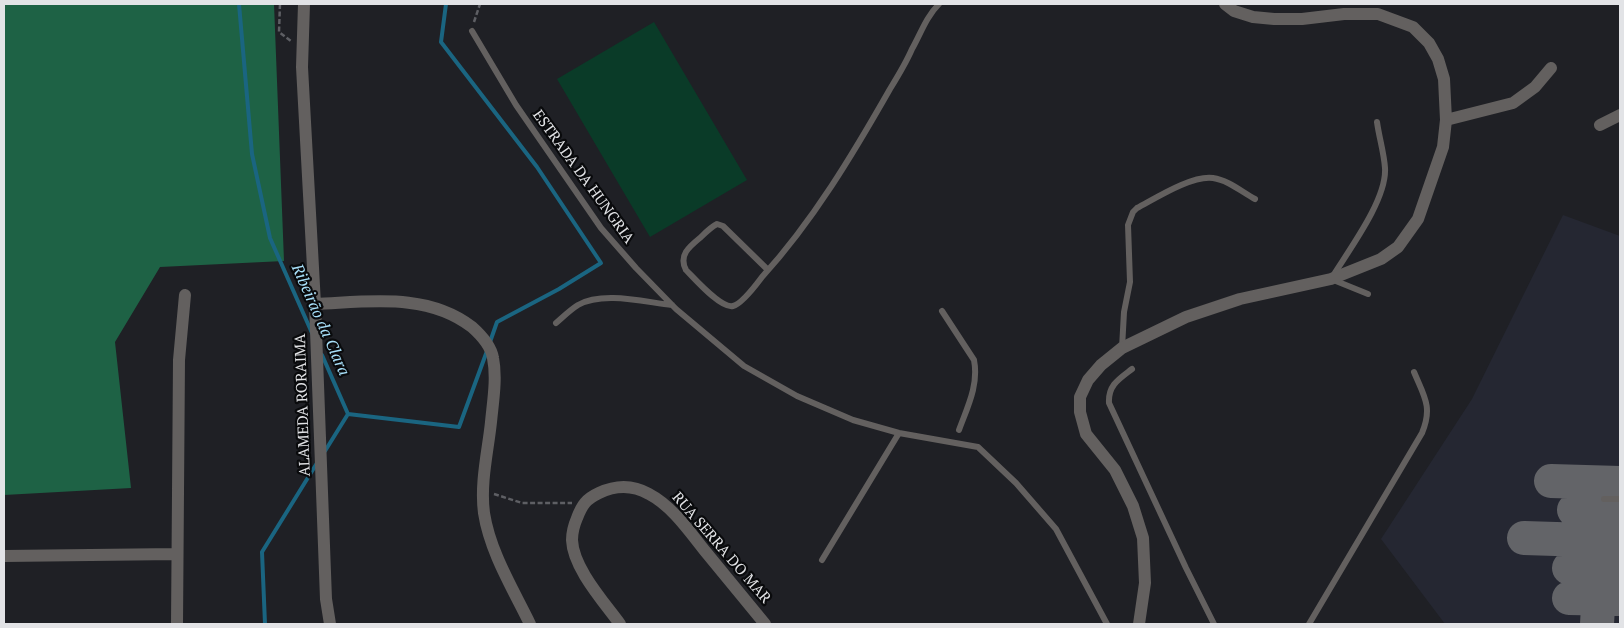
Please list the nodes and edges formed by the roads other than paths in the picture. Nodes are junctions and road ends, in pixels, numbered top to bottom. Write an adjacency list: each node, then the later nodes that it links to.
1 (304, 4): 15 (street, ALAMEDA RORAIMA)
2 (939, 4): 11 (lane)
3 (1225, 4): 7 (street)
4 (472, 31): 16 (lane, ESTRADA DA HUNGRIA)
5 (1551, 68): 7 (street)
6 (1620, 115): 9 (street)
7 (1446, 120): 12 (street)
8 (1377, 122): 12 (lane)
9 (1600, 125)
10 (1255, 199): 19 (lane)
11 (768, 270): 11 (lane)
12 (1331, 279): 13 (lane); 19 (street)
13 (1368, 294)
14 (185, 295): 26 (street)
15 (315, 304): 30 (street, ALAMEDA RORAIMA); 31 (street)
16 (672, 305): 18 (lane); 23 (lane, ESTRADA DA HUNGRIA)
17 (942, 311): 22 (lane)
18 (556, 323)
19 (1122, 348): 35 (street)
20 (1132, 369): 36 (lane)
21 (1414, 372): 37 (lane)
22 (959, 430)
23 (898, 433): 28 (lane); 34 (lane, ESTRADA DA HUNGRIA)
24 (1604, 499): 25 (lane)
25 (1620, 499)
26 (177, 554): 27 (street); 29 (street)
27 (4, 556)
28 (822, 560)
29 (177, 624)
30 (330, 624)
31 (530, 624)
32 (620, 624): 33 (street, RUA SERRA DO MAR)
33 (764, 624)
34 (1108, 624)
35 (1139, 624)
36 (1214, 624)
37 (1309, 624)

